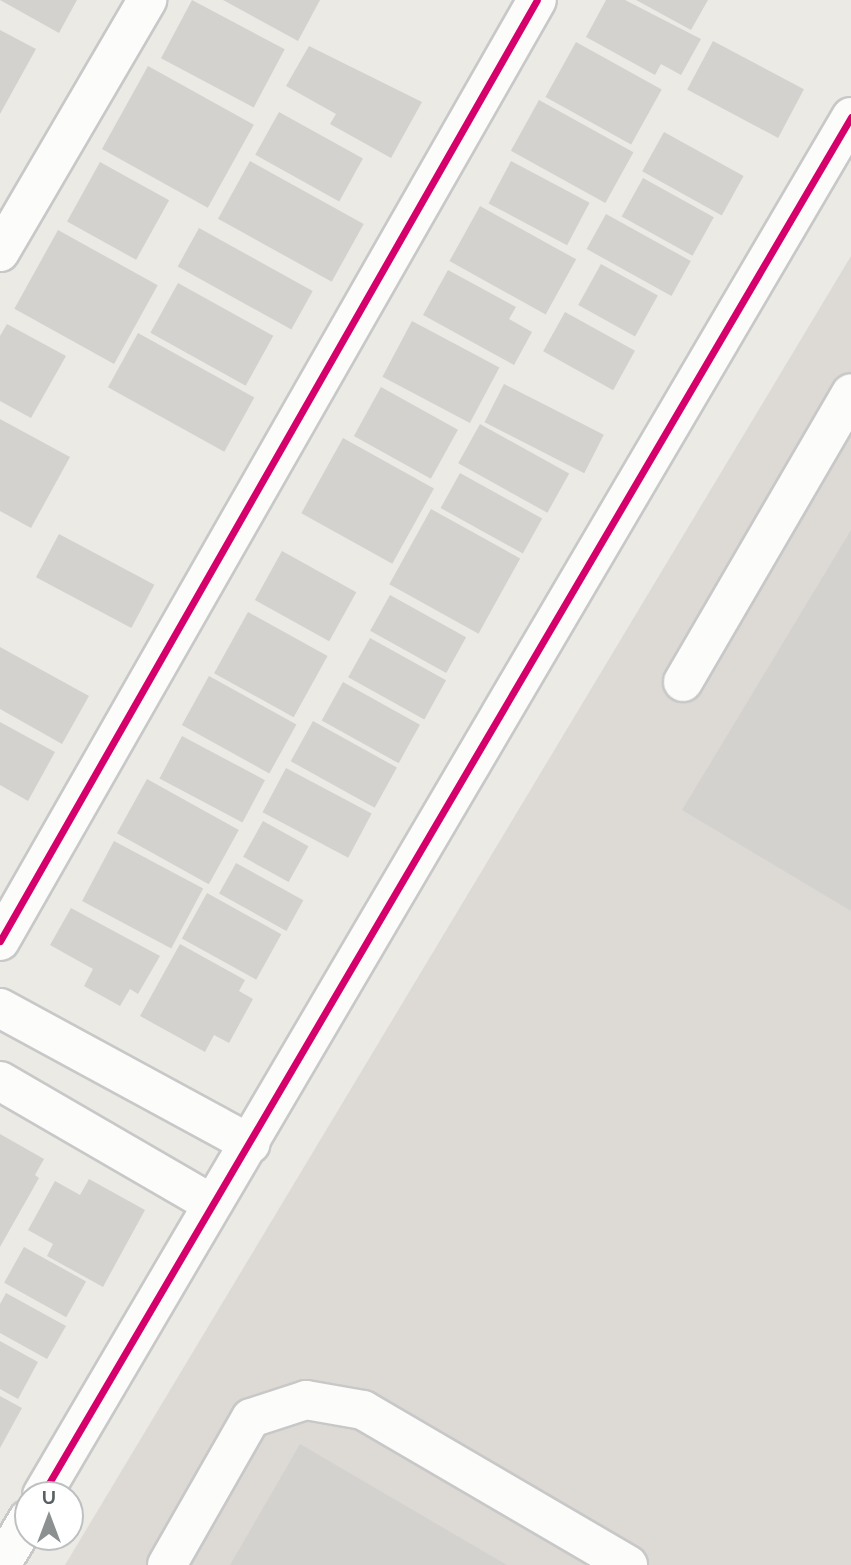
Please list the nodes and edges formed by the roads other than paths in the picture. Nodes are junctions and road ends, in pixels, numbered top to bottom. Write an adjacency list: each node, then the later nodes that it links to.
1 (146, 0): 4 (street)
2 (537, 0): 7 (street)
3 (851, 117): 10 (street)
4 (0, 252)
5 (845, 416): 6 (street)
6 (683, 682)
7 (0, 941)
8 (0, 1008): 10 (street)
9 (0, 1081): 11 (street)
10 (250, 1144): 11 (street)
11 (212, 1204): 12 (street)
12 (50, 1481)
13 (14, 1543): 14 (street)
14 (1, 1565)
15 (167, 1565): 16 (street)
16 (628, 1565)

